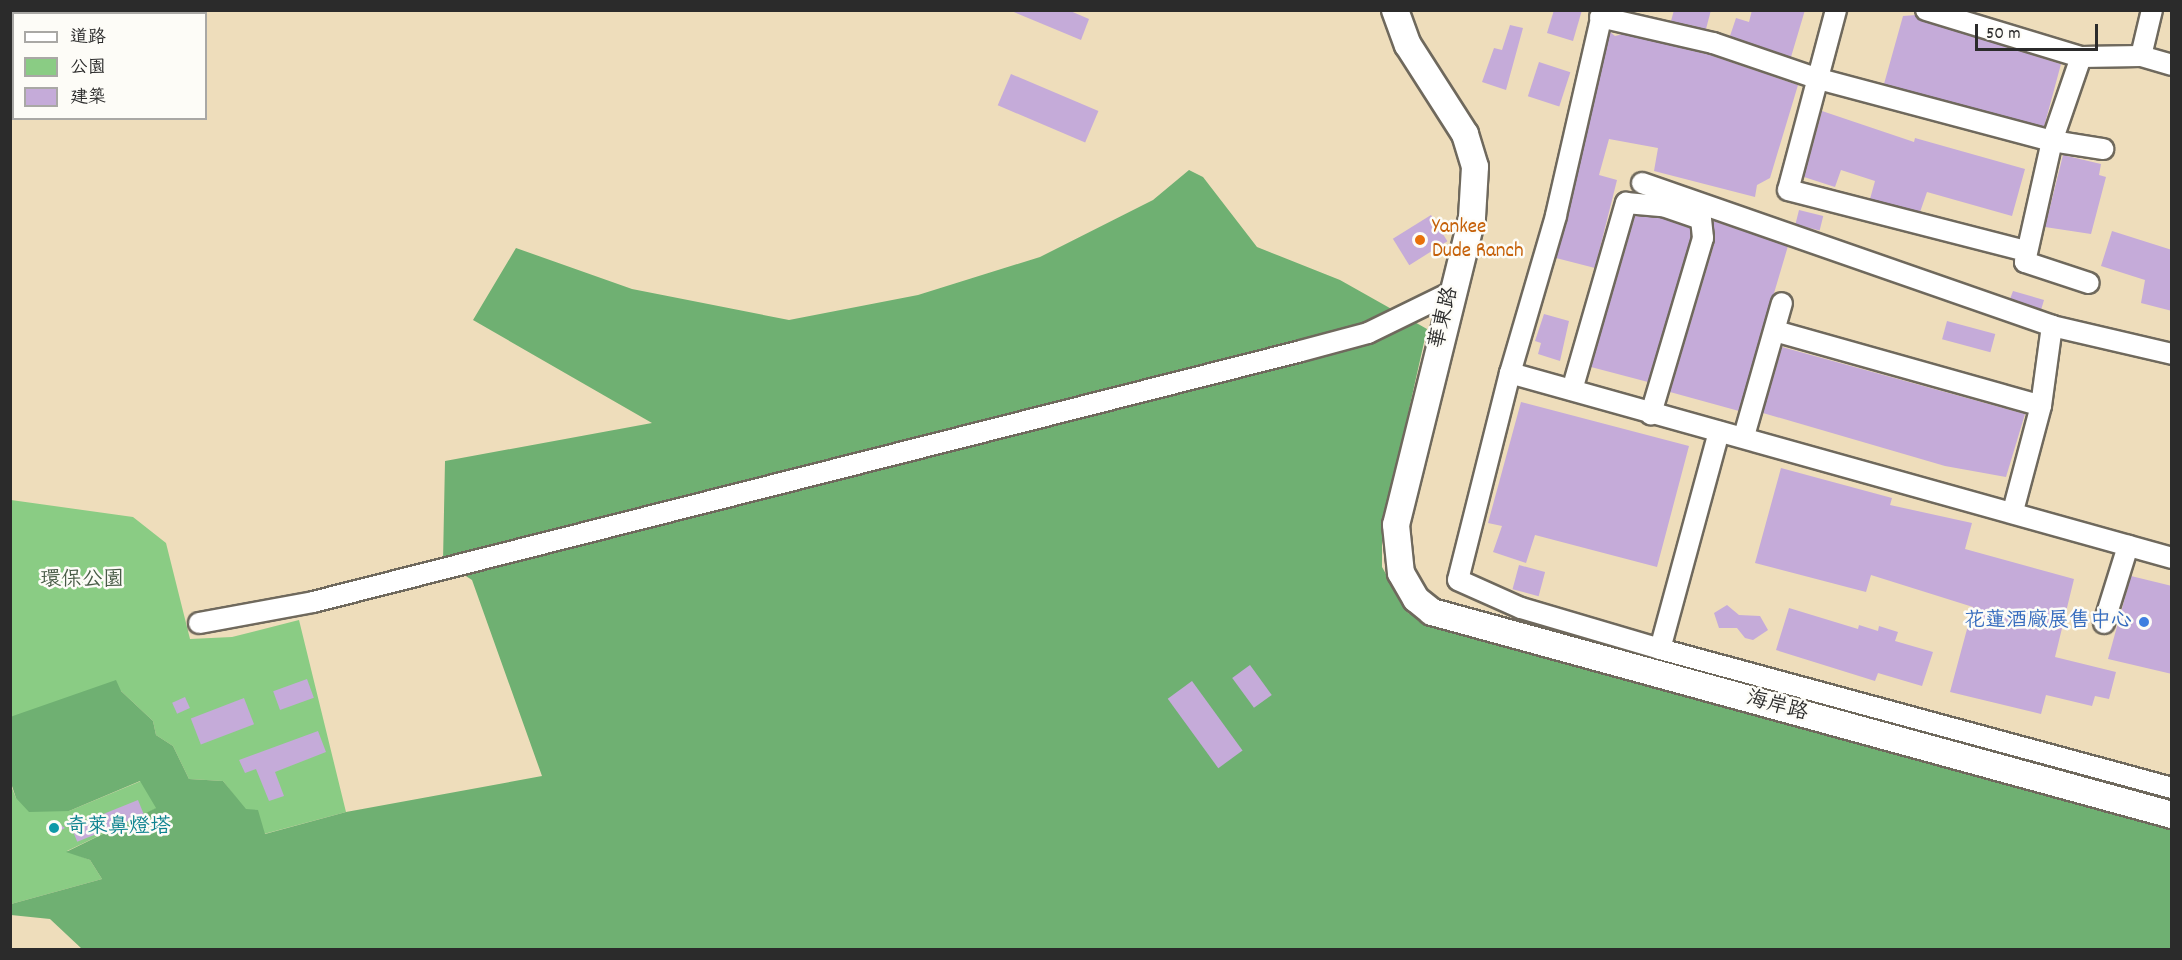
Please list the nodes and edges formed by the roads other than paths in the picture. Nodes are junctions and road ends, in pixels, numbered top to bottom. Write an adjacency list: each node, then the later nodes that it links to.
1 (1395, 10): 15 (main road, 華東路)
2 (1836, 10): 9 (street)
3 (1926, 10): 7 (street)
4 (2152, 10): 6 (street)
5 (1602, 14): 9 (street); 20 (street)
6 (2141, 56): 7 (street); 8 (street)
7 (2081, 57): 10 (street)
8 (2172, 65)
9 (1819, 79): 10 (street); 13 (street)
10 (2052, 141): 11 (street); 13 (street)
11 (2103, 149)
12 (1642, 183): 17 (street)
13 (2026, 251): 14 (street)
14 (2088, 283)
15 (1450, 293): 29 (main road, 華東路); 30 (street)
16 (1782, 303): 18 (street)
17 (2052, 326): 19 (street); 22 (street)
18 (1775, 331): 22 (street); 25 (street)
19 (2172, 354)
20 (1510, 373): 21 (street); 32 (street)
21 (1572, 390): 23 (street); 23 (street)
22 (2041, 406): 26 (street)
23 (1651, 414): 24 (street)
24 (1719, 432): 25 (street); 32 (street)
25 (1744, 436): 26 (street)
26 (2013, 511): 27 (street)
27 (2128, 546): 28 (street); 31 (street)
28 (2172, 558)
29 (1401, 573): 34 (main road, 海岸路)
30 (199, 623)
31 (2104, 623)
32 (1660, 649): 33 (street)
33 (2172, 788)
34 (2172, 815)

